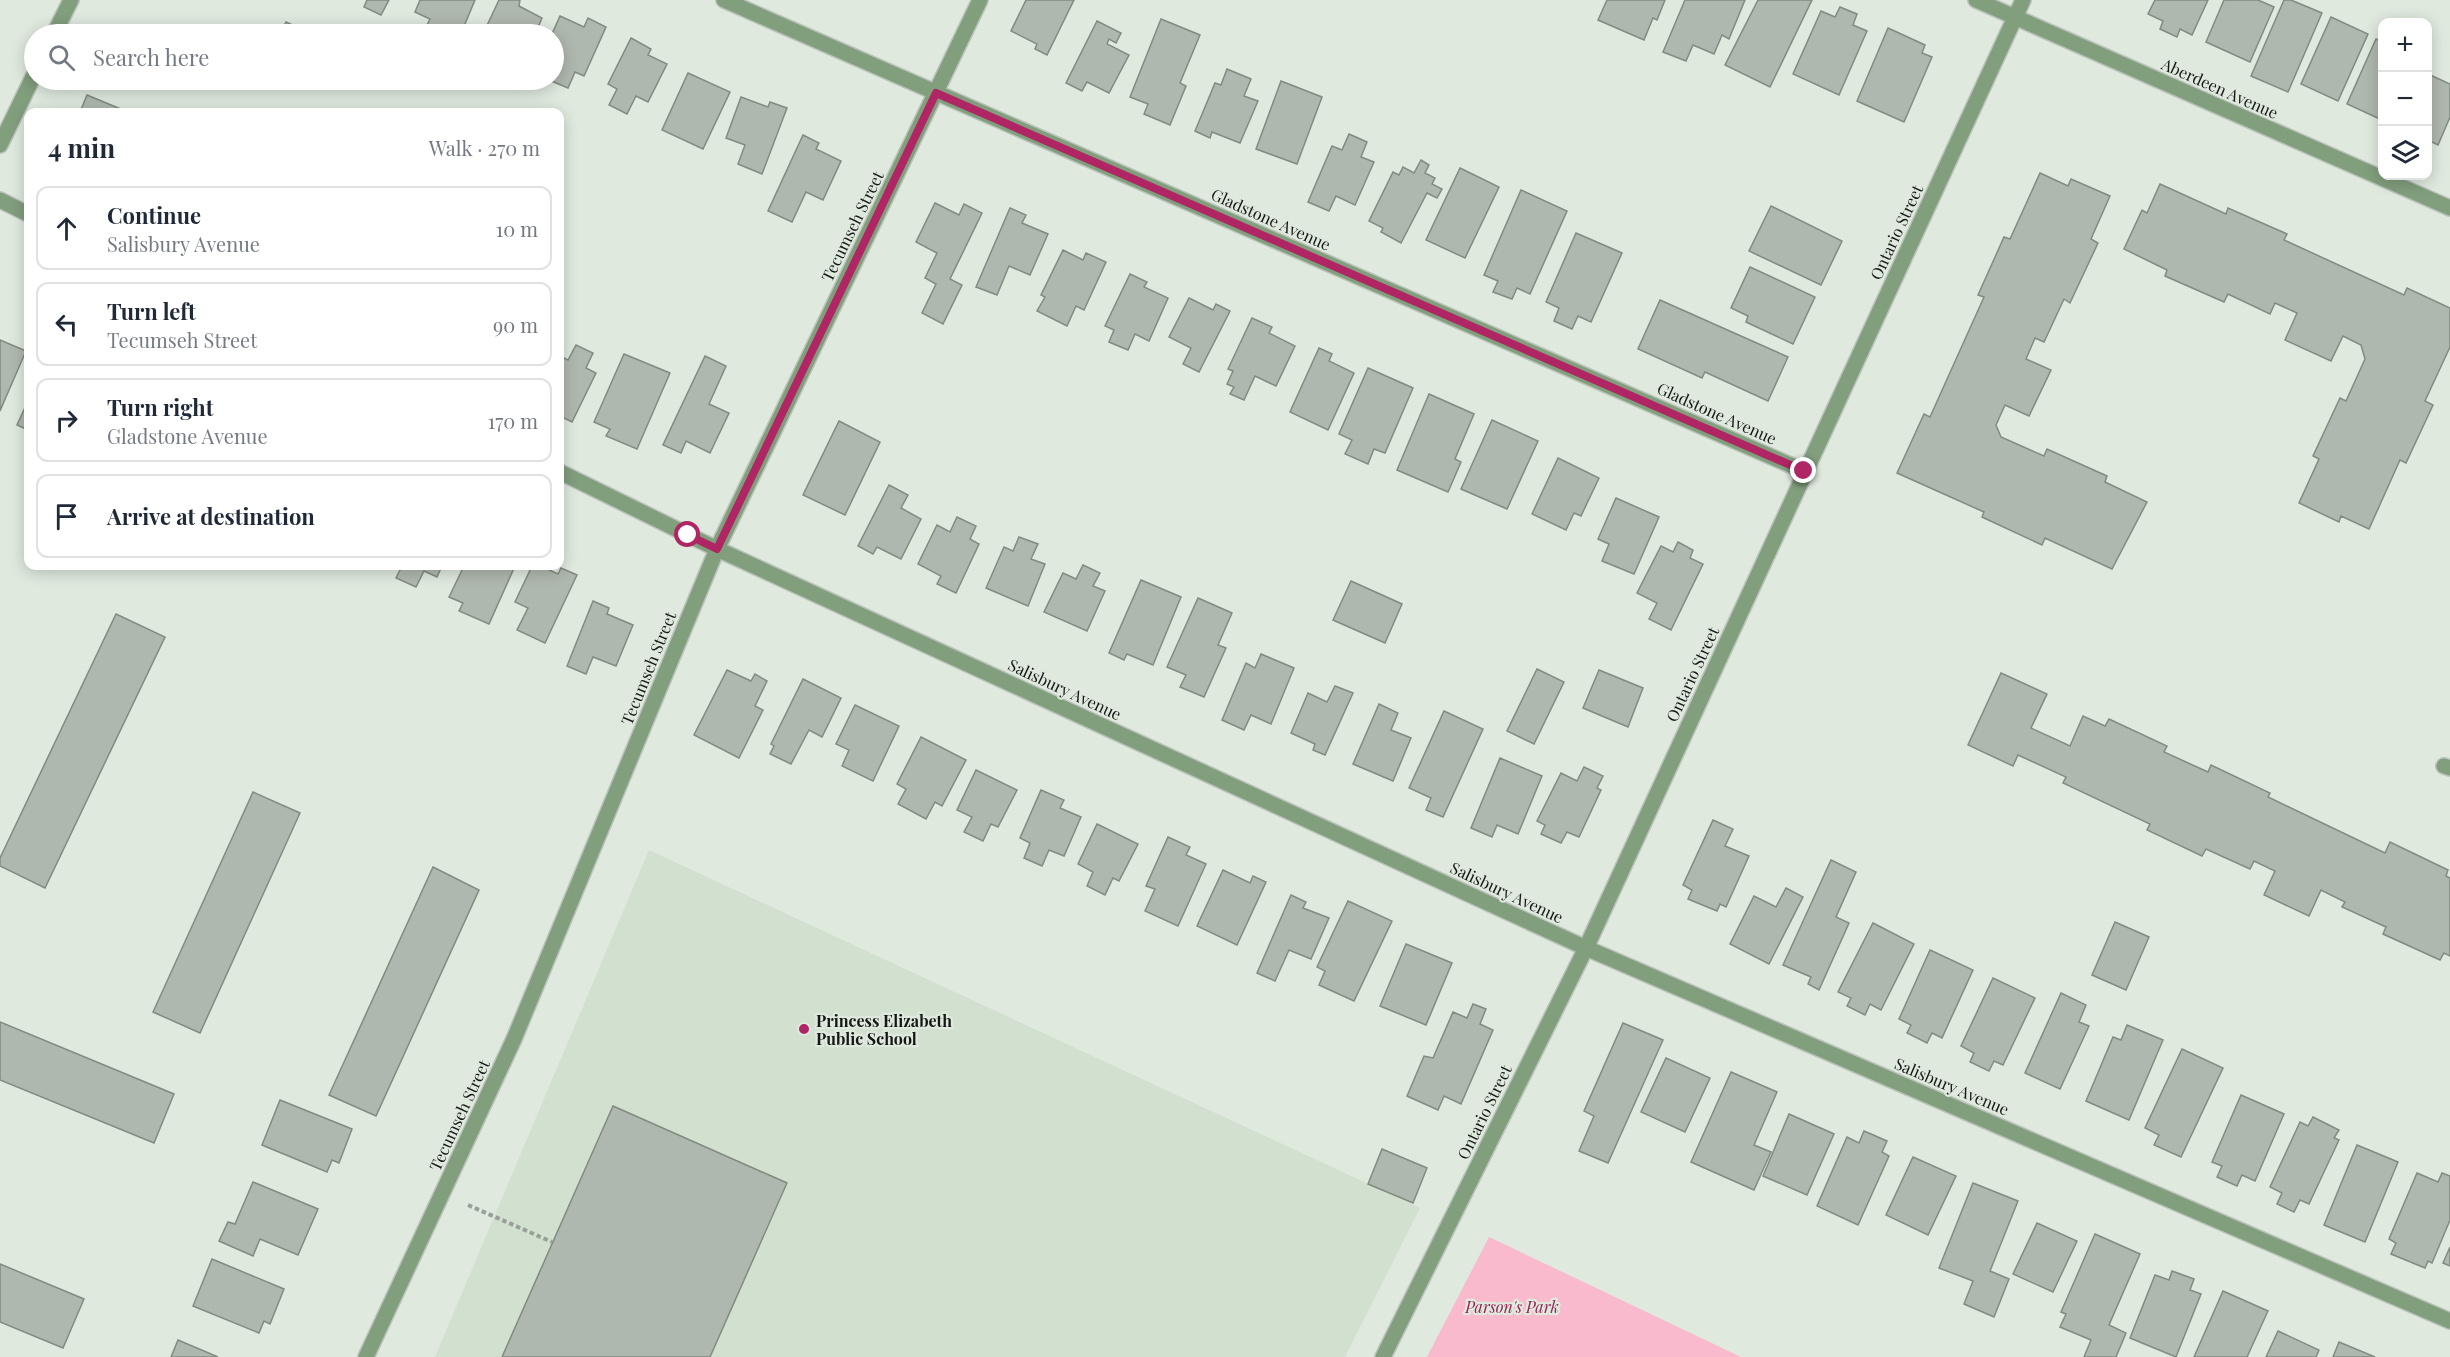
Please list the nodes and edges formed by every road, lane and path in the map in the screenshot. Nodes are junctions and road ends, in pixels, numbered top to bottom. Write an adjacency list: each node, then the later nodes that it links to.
1 (71, 0): 7 (street)
2 (724, 0): 9 (street, Gladstone Avenue)
3 (980, 0): 9 (street, Tecumseh Street)
4 (1976, 0): 6 (street, Aberdeen Avenue)
5 (2023, 0): 6 (street, Ontario Street)
6 (2015, 18): 12 (street, Aberdeen Avenue); 14 (street, Ontario Street)
7 (59, 24)
8 (27, 90): 10 (street)
9 (936, 93): 14 (street, Gladstone Avenue); 16 (street, Tecumseh Street)
10 (0, 145)
11 (0, 201): 13 (street)
12 (2450, 208)
13 (24, 212)
14 (1804, 471): 17 (street, Ontario Street)
15 (564, 474): 16 (street, Salisbury Avenue)
16 (717, 549): 17 (street, Salisbury Avenue); 18 (street, Tecumseh Street)
17 (1586, 948): 20 (street, Salisbury Avenue); 22 (street, Ontario Street)
18 (442, 1193): 19 (path); 21 (street, Tecumseh Street)
19 (552, 1242)
20 (2450, 1321)
21 (366, 1357)
22 (1383, 1357)

